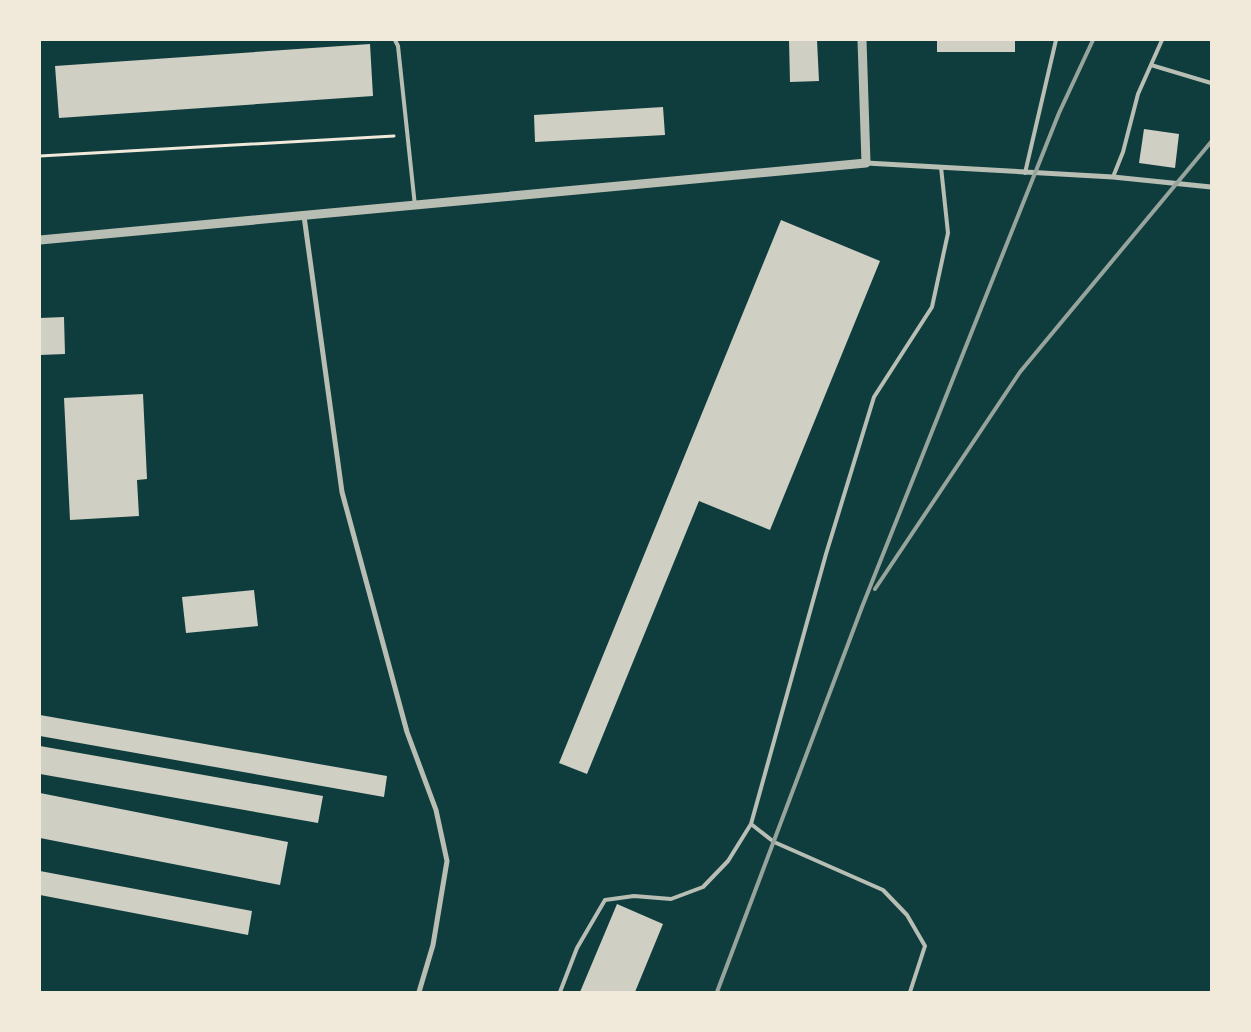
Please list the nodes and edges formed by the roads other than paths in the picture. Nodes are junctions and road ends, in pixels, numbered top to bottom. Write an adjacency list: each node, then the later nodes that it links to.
1 (395, 40): 12 (lane)
2 (862, 40): 7 (street)
3 (1056, 40): 9 (lane)
4 (1162, 40): 5 (lane)
5 (1151, 65): 6 (lane); 10 (lane)
6 (1211, 82)
7 (866, 163): 8 (street); 12 (street)
8 (941, 167): 9 (street); 15 (lane)
9 (1024, 173): 10 (street)
10 (1113, 177): 11 (street)
11 (1211, 187)
12 (415, 206): 13 (street)
13 (304, 216): 14 (street); 16 (street)
14 (40, 240)
15 (751, 824): 17 (lane); 18 (lane)
16 (418, 992)
17 (560, 992)
18 (910, 992)

